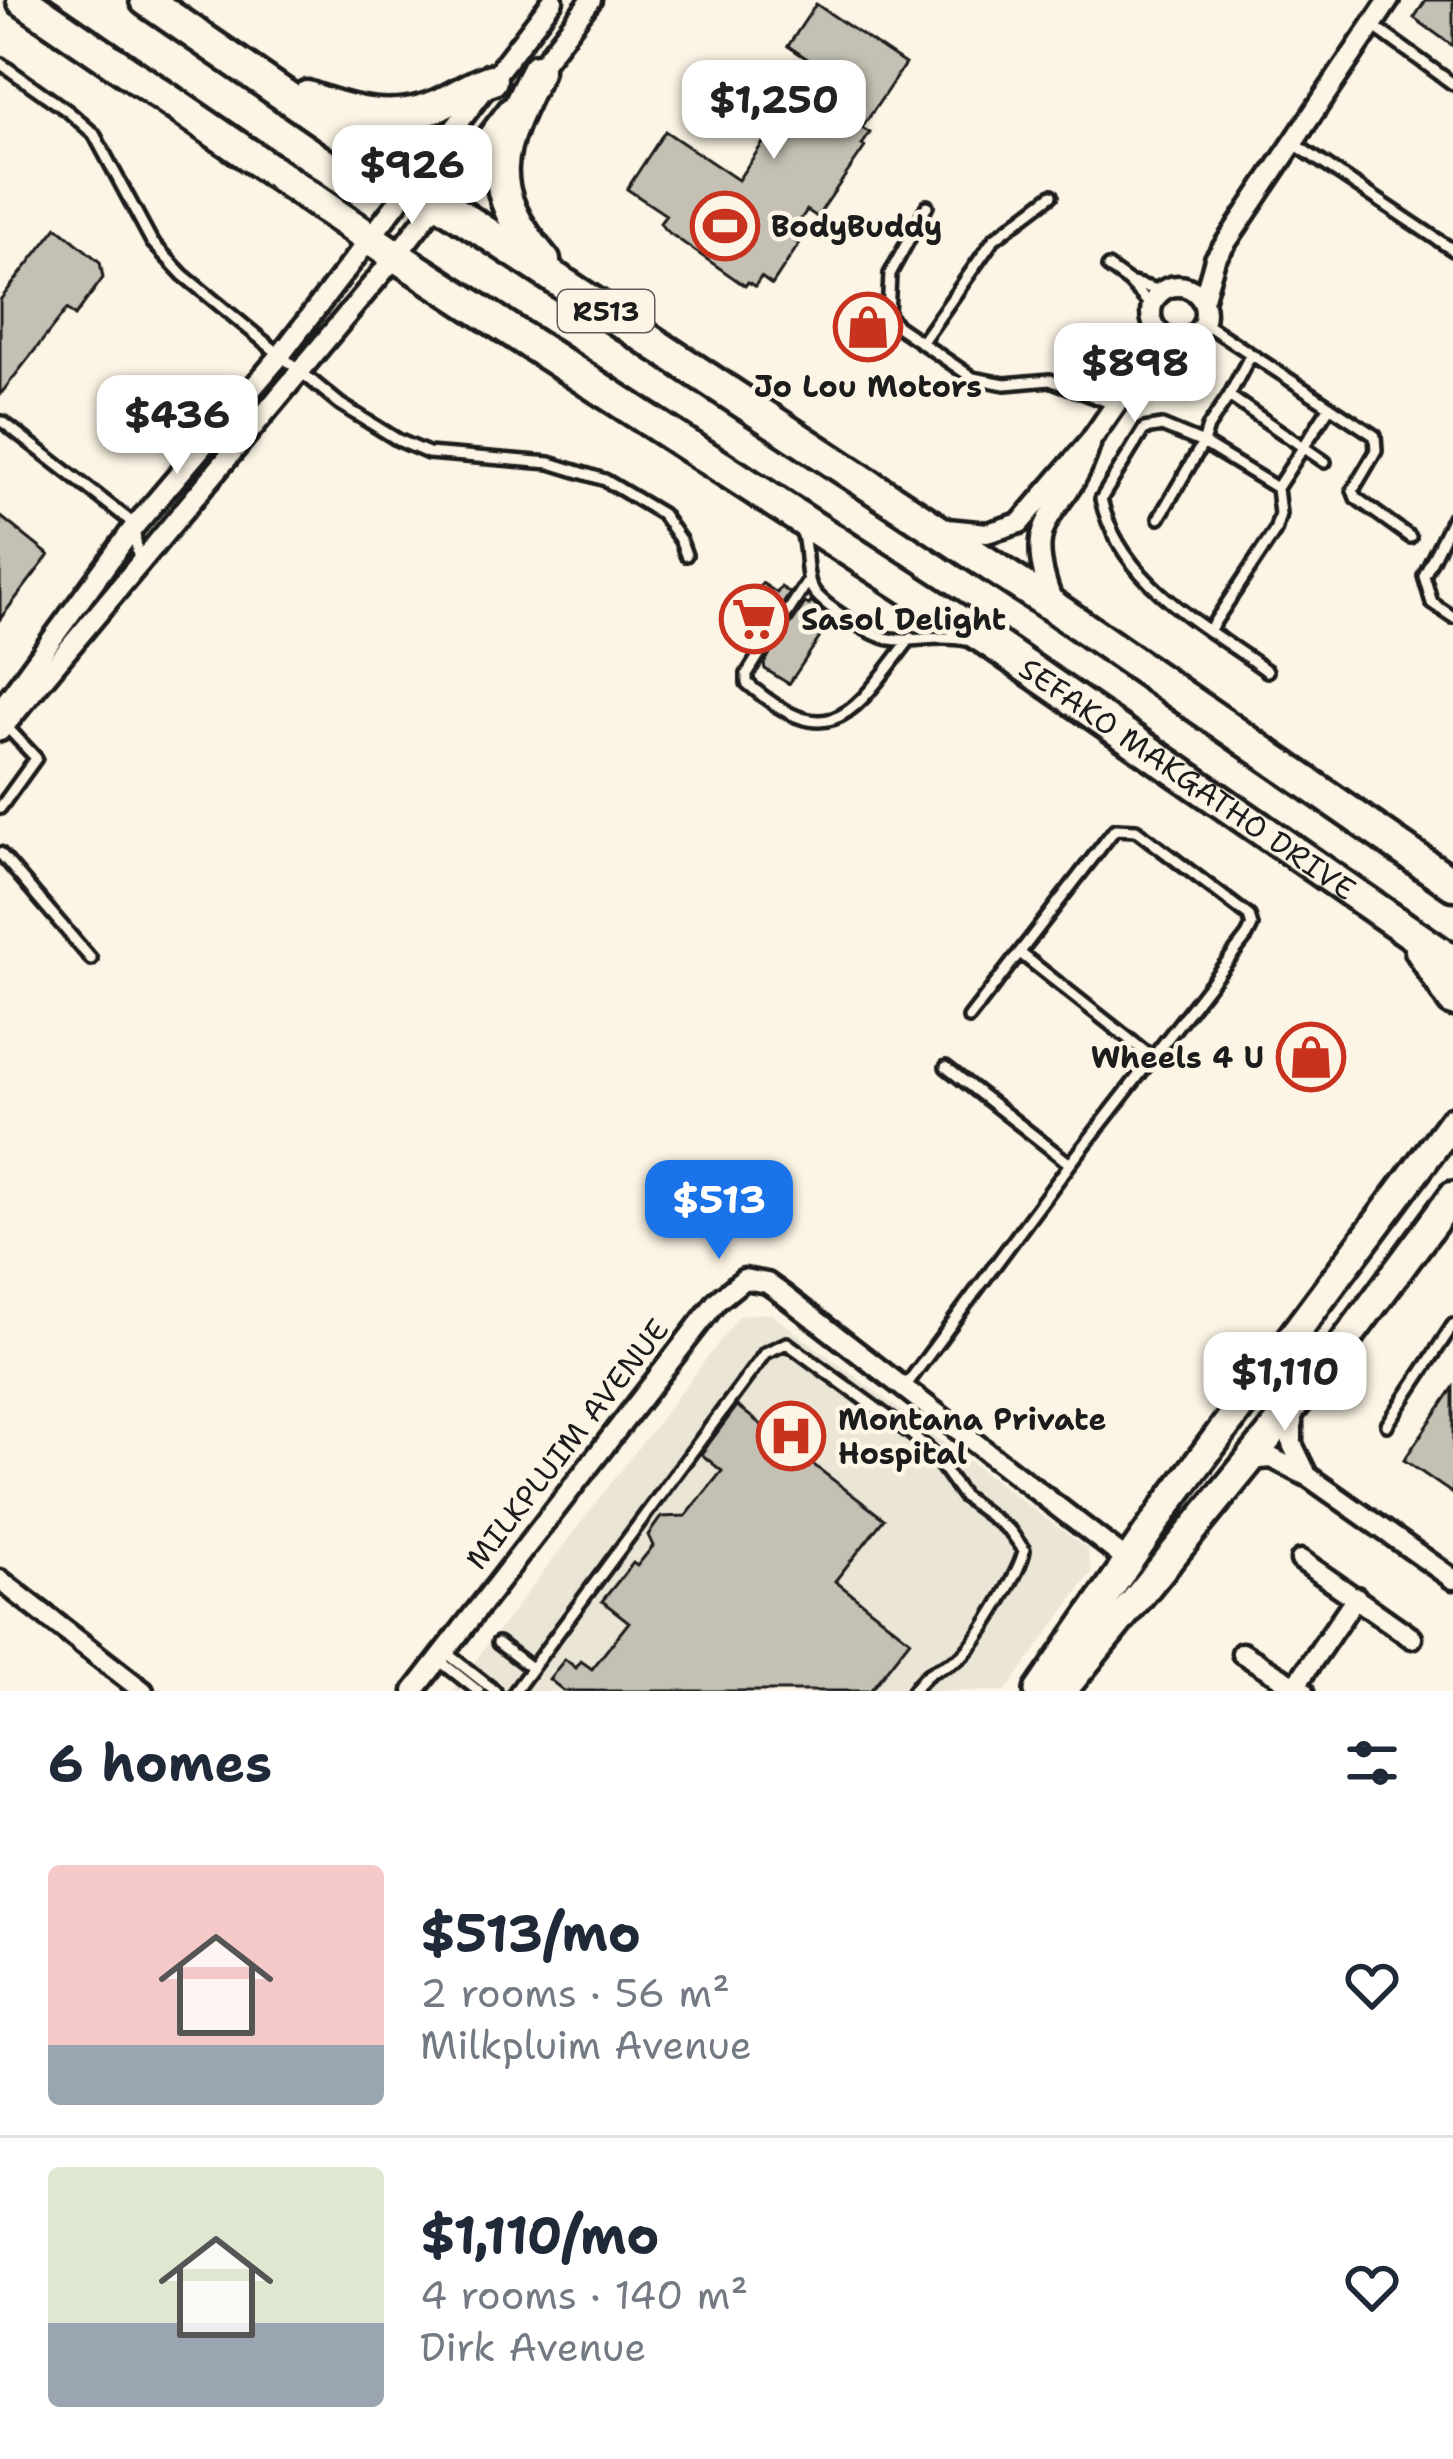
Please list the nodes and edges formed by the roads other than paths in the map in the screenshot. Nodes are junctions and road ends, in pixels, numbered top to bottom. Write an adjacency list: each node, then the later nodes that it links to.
1 (23, 0): 16 (main road, SEFAKO MAKGATHO DRIVE / R513)
2 (146, 0): 9 (main road, R513)
3 (553, 0): 10 (street)
4 (591, 0): 8 (street)
5 (1389, 0): 6 (street)
6 (1372, 25): 11 (lane); 12 (street)
7 (0, 63): 29 (lane)
8 (537, 70): 13 (street); 21 (main road)
9 (262, 79): 10 (main road); 13 (main road, R513)
10 (491, 80): 13 (street)
11 (1453, 84)
12 (1293, 143): 17 (lane); 19 (street)
13 (425, 192): 16 (street); 18 (street); 21 (main road, R513)
14 (1052, 194): 27 (lane)
15 (927, 206): 27 (lane)
16 (370, 237): 18 (main road, SEFAKO MAKGATHO DRIVE / R513); 29 (street)
17 (1453, 250)
18 (397, 256): 30 (street); 41 (main road, SEFAKO MAKGATHO DRIVE / R513)
19 (1215, 260): 23 (street); 24 (street)
20 (1108, 267): 22 (lane)
21 (562, 282): 45 (main road, R513)
22 (1129, 282): 24 (lane); 24 (lane)
23 (1203, 302): 24 (street); 25 (street)
24 (1163, 303): 26 (street); 31 (street)
25 (1204, 323): 26 (street); 28 (lane)
26 (1174, 340): 31 (street)
27 (921, 343): 33 (lane)
28 (1252, 354): 32 (lane); 34 (lane)
29 (279, 357): 30 (lane); 44 (street)
30 (297, 372): 47 (lane); 48 (street)
31 (1134, 378): 33 (street)
32 (1229, 396): 37 (lane); 38 (lane)
33 (1116, 405): 36 (street)
34 (1330, 406): 38 (lane); 46 (lane)
35 (3, 422): 44 (lane)
36 (1091, 440): 45 (street); 50 (street)
37 (1203, 443): 40 (lane); 43 (lane); 53 (lane)
38 (1302, 446): 39 (lane); 40 (lane)
39 (1325, 462)
40 (1277, 488): 53 (lane)
41 (793, 512): 49 (lane); 56 (main road, SEFAKO MAKGATHO DRIVE / R513)
42 (1453, 517): 51 (lane)
43 (1160, 518)
44 (134, 527): 48 (lane); 58 (street)
45 (936, 528): 50 (main road, R513)
46 (1410, 537)
47 (686, 555)
48 (139, 567): 58 (street)
49 (808, 581): 52 (lane); 54 (lane)
50 (1054, 607): 61 (main road, R513)
51 (1453, 617)
52 (784, 618)
53 (1210, 629): 57 (lane)
54 (911, 638): 55 (lane); 56 (lane)
55 (767, 642)
56 (995, 645): 62 (main road, SEFAKO MAKGATHO DRIVE / R513)
57 (1267, 670)
58 (2, 722): 59 (lane)
59 (0, 808)
60 (0, 853): 64 (lane)
61 (1445, 877)
62 (1385, 917): 65 (main road, SEFAKO MAKGATHO DRIVE / R513); 66 (main road)
63 (1020, 952): 67 (lane); 68 (lane); 68 (lane)
64 (91, 959)
65 (1453, 962)
66 (1453, 1000)
67 (969, 1018)
68 (1154, 1058): 71 (lane)
69 (946, 1067): 71 (lane)
70 (1453, 1121): 81 (main road)
71 (1070, 1164): 75 (lane)
72 (1453, 1196): 74 (main road)
73 (1453, 1325): 77 (lane)
74 (1353, 1333): 76 (main road); 81 (main road)
75 (904, 1388): 81 (street, MILKPLUIM AVENUE); 88 (street, MILKPLUIM AVENUE)
76 (1292, 1408): 78 (main road); 79 (street)
77 (1387, 1424)
78 (1249, 1460): 79 (street); 98 (main road)
79 (1309, 1477): 82 (street)
80 (1300, 1560): 84 (street)
81 (1130, 1562): 97 (main road)
82 (1453, 1579)
83 (0, 1580): 91 (street)
84 (1356, 1597): 85 (street); 90 (street)
85 (1412, 1638)
86 (498, 1643): 89 (lane)
87 (1242, 1653): 90 (street)
88 (441, 1656): 92 (street, MILKPLUIM AVENUE); 93 (lane); 94 (lane)
89 (530, 1668): 95 (lane); 96 (lane)
90 (1296, 1689)
91 (143, 1691)
92 (414, 1691)
93 (478, 1691)
94 (494, 1691)
95 (515, 1691)
96 (913, 1691)
97 (1039, 1691)
98 (1062, 1691)

